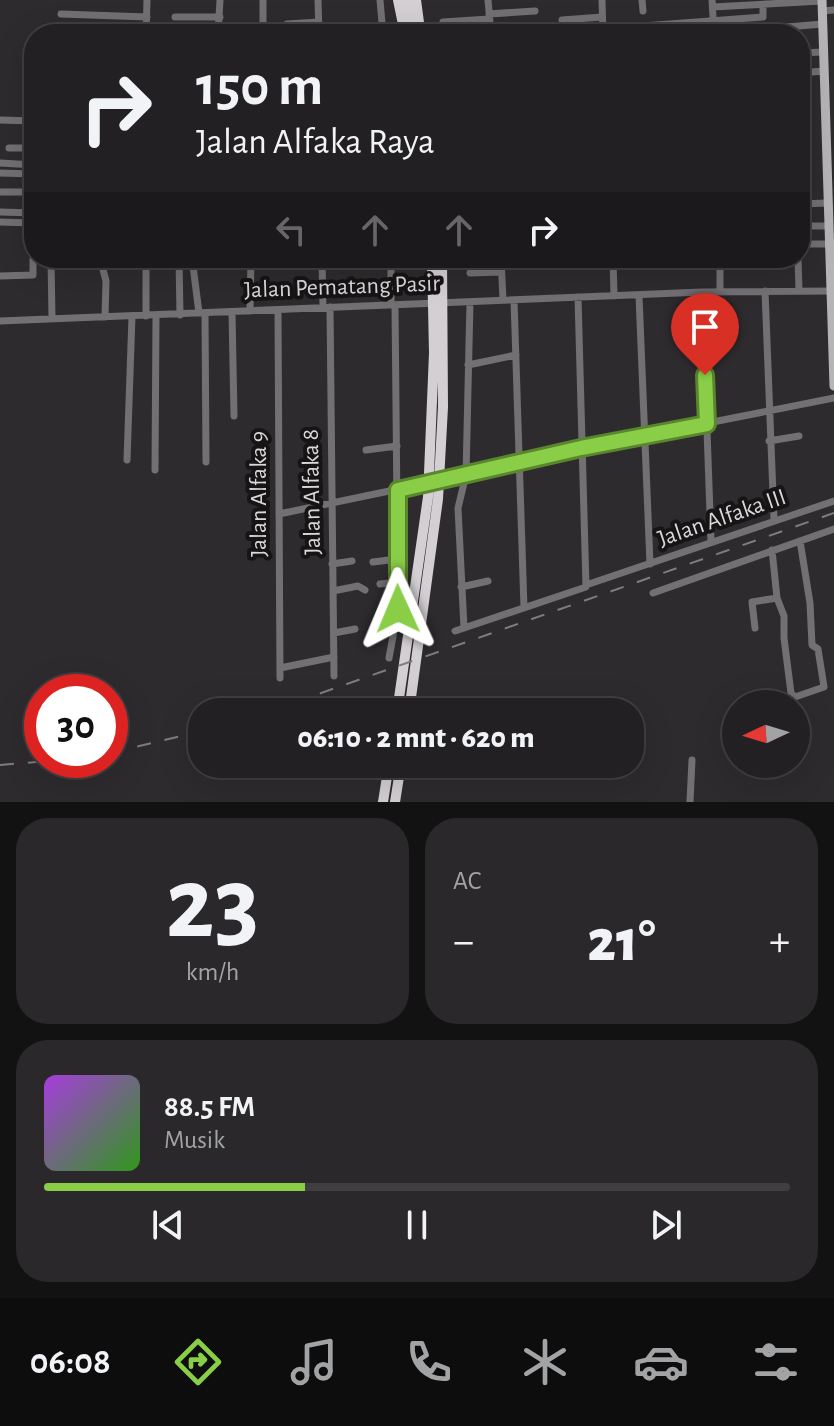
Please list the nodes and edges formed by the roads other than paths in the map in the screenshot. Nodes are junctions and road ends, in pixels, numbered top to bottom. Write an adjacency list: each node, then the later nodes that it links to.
1 (147, 0): 20 (street)
2 (220, 0): 22 (street)
3 (263, 0): 30 (street)
4 (318, 0): 26 (street)
5 (380, 0): 32 (street)
6 (398, 0): 33 (highway)
7 (407, 0): 34 (highway)
8 (416, 0): 35 (highway)
9 (488, 0): 19 (street)
10 (602, 0): 23 (street)
11 (642, 0): 17 (street)
12 (713, 3): 14 (street); 24 (street)
13 (822, 4): 14 (street); 15 (street); 40 (main road)
14 (763, 5): 24 (street)
15 (834, 10)
16 (535, 11): 19 (street)
17 (643, 11)
18 (61, 14): 20 (street)
19 (489, 16): 27 (street); 36 (street)
20 (147, 17): 28 (street)
21 (175, 17): 22 (street)
22 (220, 17): 29 (street)
23 (602, 17): 25 (street); 37 (street)
24 (713, 19): 38 (street); 39 (street)
25 (562, 20)
26 (318, 22): 31 (street)
27 (443, 22)
28 (147, 24)
29 (219, 24)
30 (263, 24)
31 (287, 24)
32 (382, 24)
33 (403, 24)
34 (412, 24)
35 (420, 24)
36 (490, 24)
37 (602, 24)
38 (667, 24)
39 (713, 24)
40 (823, 24): 41 (street); 42 (main road)
41 (810, 25)
42 (823, 52): 43 (street); 44 (main road)
43 (810, 53)
44 (824, 71): 45 (street); 52 (main road)
45 (810, 72)
46 (0, 120): 47 (street)
47 (24, 121)
48 (9, 148): 49 (street)
49 (24, 148)
50 (0, 163): 51 (street)
51 (24, 164)
52 (830, 166): 57 (main road)
53 (0, 173): 54 (street)
54 (24, 174)
55 (0, 192): 56 (street)
56 (24, 192)
57 (828, 203): 58 (street); 63 (main road)
58 (810, 204)
59 (0, 212): 60 (street)
60 (24, 213)
61 (0, 222): 62 (street)
62 (24, 223)
63 (830, 224): 64 (street); 66 (main road)
64 (810, 225)
65 (810, 244): 66 (street)
66 (829, 244): 87 (main road)
67 (32, 268): 84 (street)
68 (51, 268): 107 (street)
69 (103, 268): 106 (street)
70 (146, 268): 104 (street)
71 (179, 268): 102 (street)
72 (194, 268): 101 (street)
73 (251, 268): 99 (street)
74 (323, 268): 97 (street, Jalan Alfaka 8)
75 (391, 268): 96 (street)
76 (432, 268): 163 (highway)
77 (442, 268): 164 (highway)
78 (501, 268): 82 (street)
79 (613, 268): 90 (street)
80 (720, 268): 89 (street)
81 (798, 268): 86 (street)
82 (501, 272): 83 (street); 93 (street)
83 (470, 273)
84 (0, 276)
85 (765, 291): 86 (street, Jalan Pematang Pasir); 89 (street, Jalan Pematang Pasir); 113 (street)
86 (799, 291): 87 (street, Jalan Pematang Pasir)
87 (832, 291): 111 (main road)
88 (702, 292): 89 (street, Jalan Pematang Pasir); 91 (street, Jalan Pematang Pasir); 115 (street)
89 (720, 292)
90 (614, 296): 91 (street, Jalan Pematang Pasir); 92 (street, Jalan Pematang Pasir)
91 (639, 296): 116 (street, Jalan Alfaka III)
92 (578, 297): 94 (street, Jalan Pematang Pasir); 120 (street)
93 (503, 300): 94 (street, Jalan Pematang Pasir); 95 (street, Jalan Pematang Pasir)
94 (514, 300): 109 (street)
95 (470, 302): 96 (street, Jalan Pematang Pasir); 110 (street)
96 (393, 305): 97 (street, Jalan Pematang Pasir); 119 (street)
97 (326, 307): 98 (street, Jalan Pematang Pasir); 129 (street, Jalan Alfaka 8)
98 (278, 310): 99 (street, Jalan Pematang Pasir); 130 (street, Jalan Alfaka 9)
99 (250, 311): 100 (street, Jalan Pematang Pasir)
100 (232, 312): 101 (street, Jalan Pematang Pasir); 114 (street)
101 (202, 313): 102 (street, Jalan Pematang Pasir); 123 (street)
102 (180, 315): 105 (street, Jalan Pematang Pasir)
103 (132, 316): 104 (street, Jalan Pematang Pasir); 106 (street, Jalan Pematang Pasir); 122 (street)
104 (146, 316): 105 (street, Jalan Pematang Pasir)
105 (156, 316): 125 (street)
106 (105, 317): 107 (street, Jalan Pematang Pasir)
107 (52, 319): 108 (street, Jalan Pematang Pasir)
108 (0, 321)
109 (516, 355): 110 (street); 124 (street)
110 (468, 365): 126 (street)
111 (834, 386)
112 (834, 398): 113 (street)
113 (768, 411): 115 (street); 118 (street)
114 (234, 416)
115 (707, 424): 116 (street); 133 (street)
116 (643, 436): 120 (street); 140 (street, Jalan Alfaka III)
117 (799, 436): 118 (street)
118 (769, 441): 131 (street)
119 (397, 446): 121 (street); 127 (street)
120 (581, 448): 124 (street); 145 (street)
121 (366, 450)
122 (127, 460)
123 (206, 462)
124 (521, 463): 126 (street); 150 (street)
125 (155, 470)
126 (466, 475): 127 (street); 144 (street)
127 (398, 490): 129 (street); 136 (street)
128 (834, 501): 131 (street, Jalan Alfaka III)
129 (332, 505): 130 (street); 139 (street, Jalan Alfaka 8)
130 (279, 514): 158 (street, Jalan Alfaka 9)
131 (774, 520): 133 (street, Jalan Alfaka III)
132 (834, 529): 134 (street)
133 (711, 541): 140 (street, Jalan Alfaka III)
134 (800, 541): 135 (street); 162 (street)
135 (772, 550): 148 (street); 149 (street)
136 (397, 559): 138 (street); 142 (street)
137 (352, 561): 139 (street)
138 (373, 562)
139 (332, 564): 147 (street, Jalan Alfaka 8)
140 (650, 564): 145 (street)
141 (488, 581): 144 (street)
142 (398, 582): 143 (street); 157 (street)
143 (380, 584)
144 (461, 587): 151 (street)
145 (585, 587): 150 (street)
146 (365, 590): 147 (street)
147 (333, 591): 155 (street, Jalan Alfaka 8)
148 (653, 593)
149 (777, 598): 152 (street); 162 (street)
150 (524, 608): 151 (street)
151 (464, 628): 154 (street)
152 (755, 628)
153 (355, 629): 155 (street)
154 (455, 631)
155 (334, 633): 156 (street, Jalan Alfaka 8)
156 (334, 657): 158 (street); 159 (street, Jalan Alfaka 8)
157 (389, 658)
158 (280, 668): 160 (street, Jalan Alfaka 9)
159 (334, 676)
160 (280, 678)
161 (834, 686): 162 (street)
162 (824, 687)
163 (399, 698)
164 (411, 698)
165 (692, 760): 170 (street)
166 (387, 778): 168 (highway)
167 (399, 778): 169 (highway)
168 (383, 802)
169 (395, 802)
170 (690, 802)

